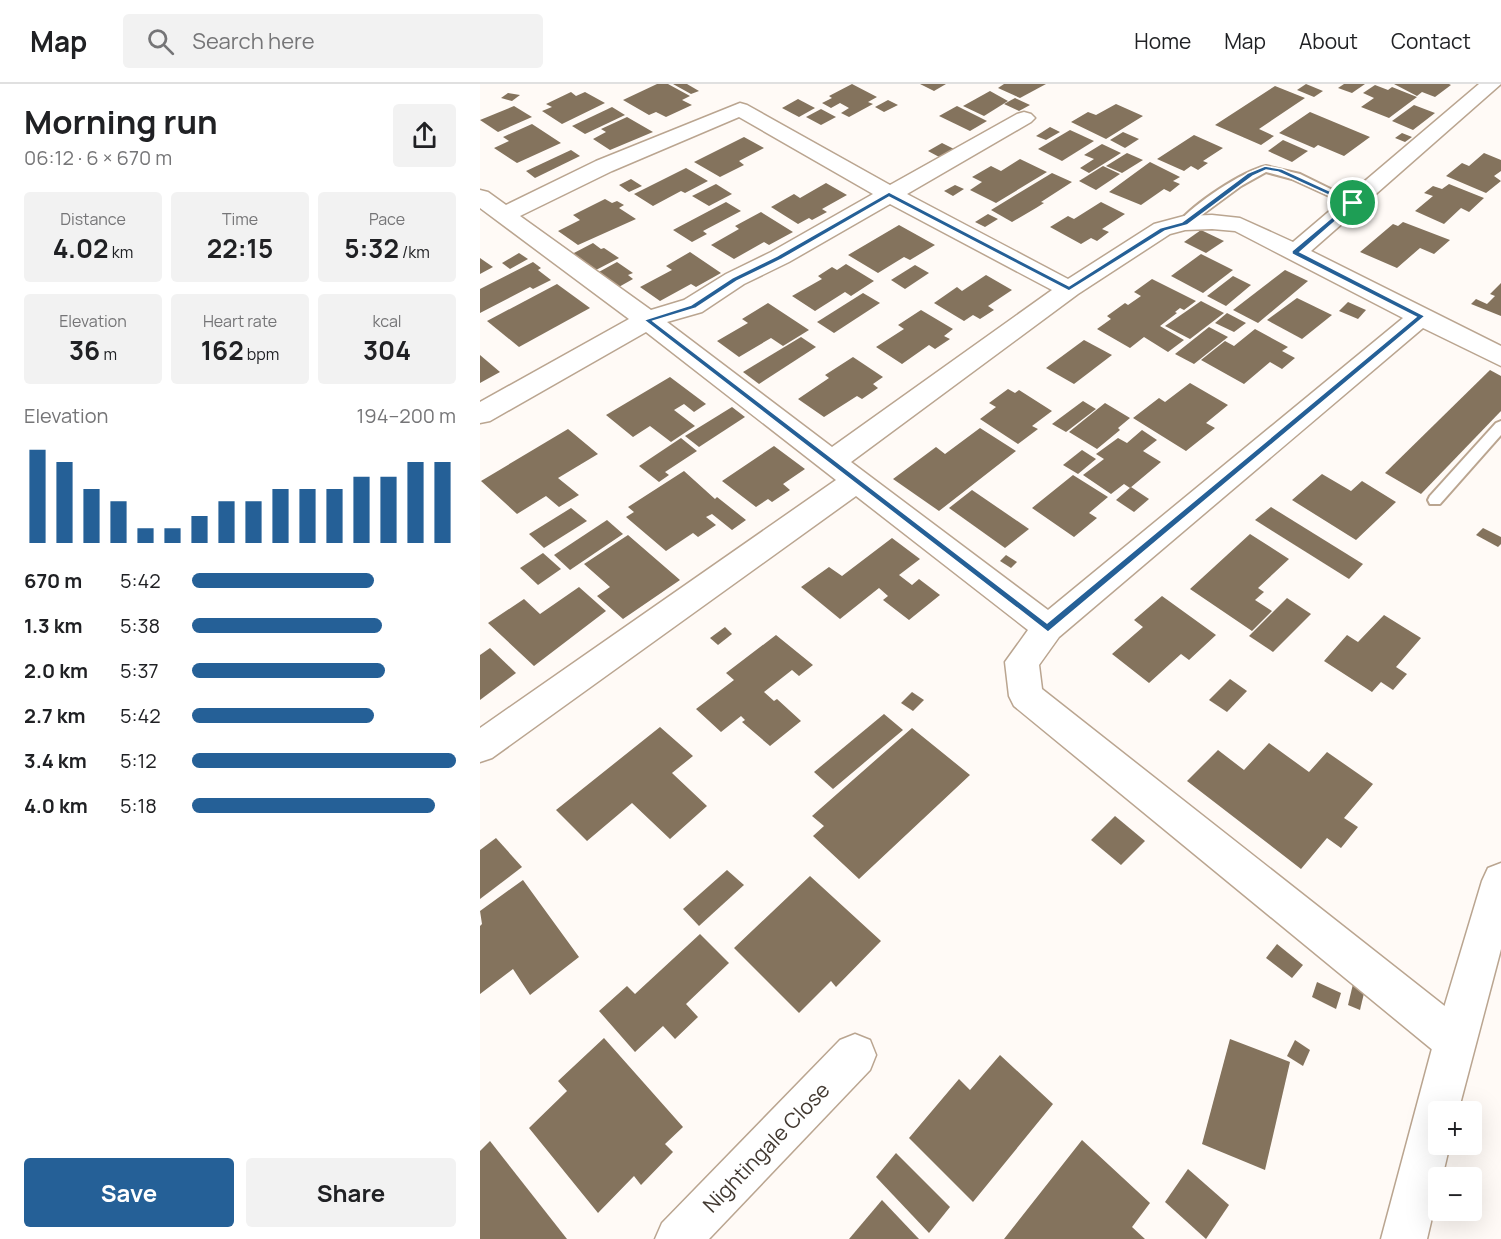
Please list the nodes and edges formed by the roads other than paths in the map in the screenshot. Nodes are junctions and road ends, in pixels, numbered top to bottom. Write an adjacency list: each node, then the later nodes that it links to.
1 (1491, 84): 4 (street)
2 (1024, 118): 3 (street)
3 (889, 194): 5 (street); 8 (street); 10 (street)
4 (1353, 203): 6 (lane); 7 (street)
5 (492, 206): 10 (street)
6 (1184, 223): 7 (street); 8 (street)
7 (1295, 253): 9 (street)
8 (1069, 289): 14 (street)
9 (1421, 316): 11 (street); 17 (street)
10 (647, 320): 12 (street); 14 (street)
11 (1501, 357)
12 (480, 414)
13 (1501, 426): 16 (lane)
14 (831, 462): 15 (street)
15 (856, 481): 17 (street); 18 (street)
16 (1435, 500)
17 (1048, 628): 20 (street)
18 (480, 747)
19 (1501, 881): 20 (street)
20 (1455, 1041): 23 (street)
21 (855, 1056): 22 (street, Nightingale Close)
22 (678, 1239)
23 (1404, 1239)

